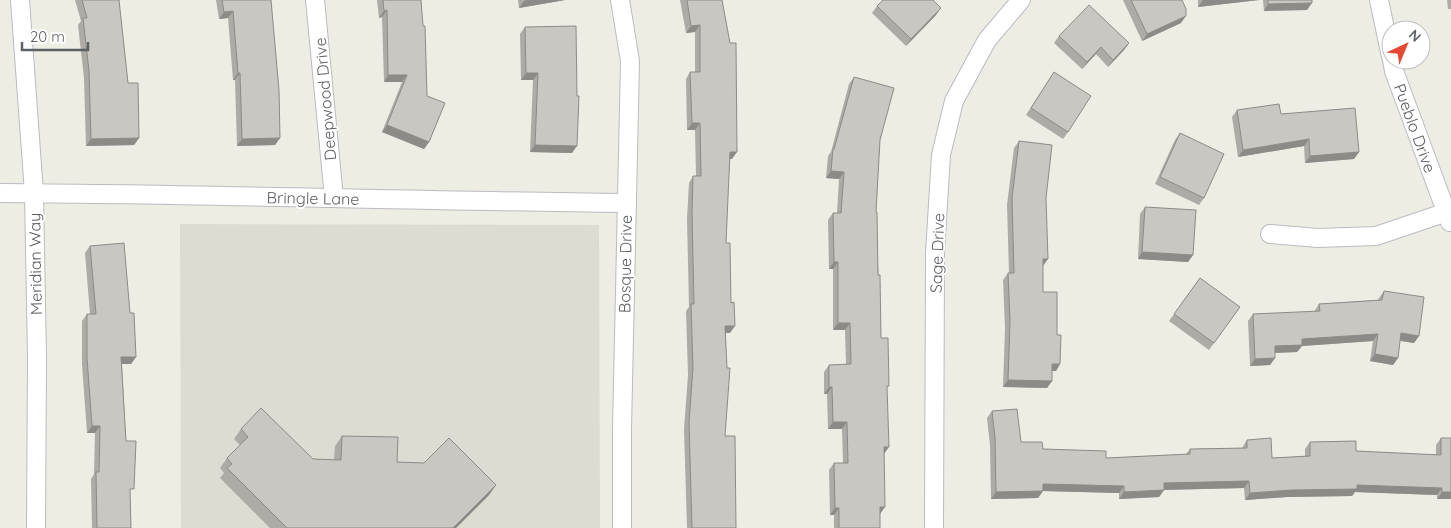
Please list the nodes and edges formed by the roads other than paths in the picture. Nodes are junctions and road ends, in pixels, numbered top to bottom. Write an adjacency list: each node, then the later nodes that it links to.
1 (20, 0): 9 (street, Meridian Way)
2 (315, 0): 10 (street, Deepwood Drive)
3 (620, 0): 11 (street, Bosque Drive)
4 (1021, 0): 16 (street, Sage Drive)
5 (1379, 0): 6 (street, Pueblo Drive)
6 (1383, 20)
7 (1394, 70): 12 (street, Pueblo Drive)
8 (0, 193): 9 (street, Bringle Lane)
9 (34, 193): 10 (street, Bringle Lane); 14 (street, Meridian Way)
10 (334, 198): 11 (street, Bringle Lane)
11 (626, 203): 15 (street, Bosque Drive)
12 (1449, 218): 13 (street)
13 (1270, 234)
14 (36, 528)
15 (622, 528)
16 (934, 528)

